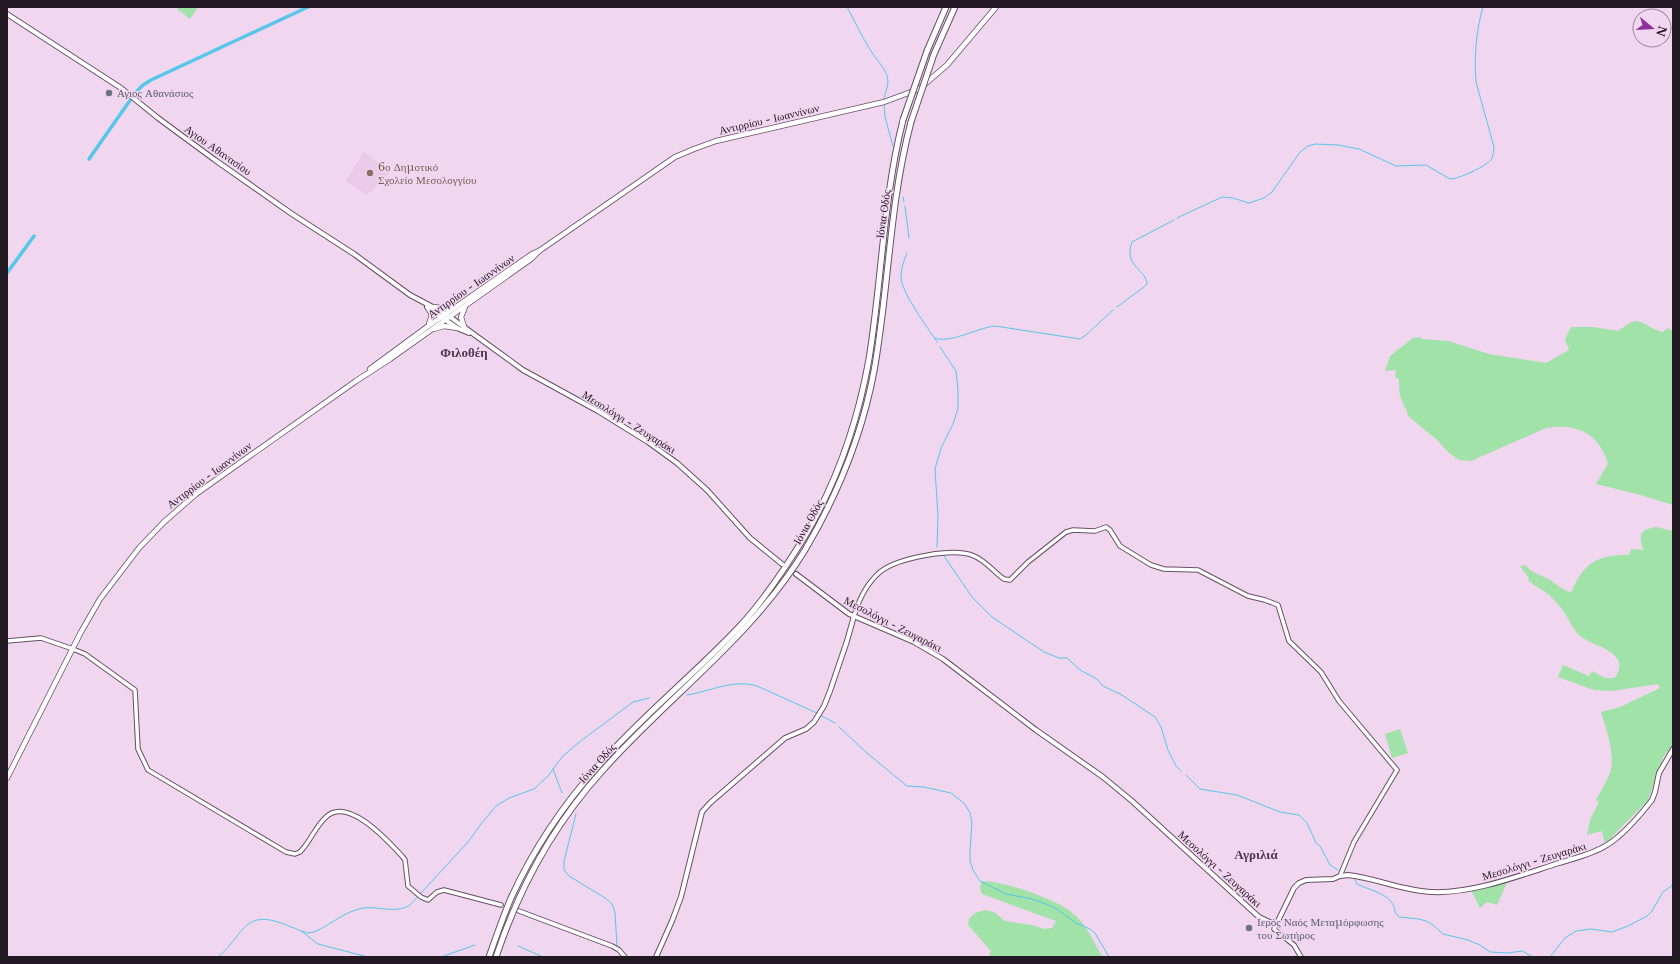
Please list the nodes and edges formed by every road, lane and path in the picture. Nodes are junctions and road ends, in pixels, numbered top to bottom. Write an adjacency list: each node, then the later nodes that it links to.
1 (946, 7): 29 (highway, Ιόνια Οδός, bridge)
2 (955, 7): 30 (highway, Ιόνια Οδός, bridge)
3 (996, 7): 5 (main road, Αντιρρίου - Ιωαννίνων)
4 (7, 14): 6 (main road, Αγιου Αθανασίου)
5 (539, 251): 7 (main road, Αντιρρίου - Ιωαννίνων); 8 (main road, Αντιρρίου - Ιωαννίνων)
6 (419, 300): 9 (main road, Αγιου Αθανασίου); 10 (main road, Αγιου Αθανασίου)
7 (459, 305): 9 (main road); 11 (main road, Αντιρρίου - Ιωαννίνων)
8 (467, 305): 11 (main road, Αντιρρίου - Ιωαννίνων); 13 (main road)
9 (434, 307): 11 (main road, Αγιου Αθανασίου)
10 (428, 308): 11 (main road, Αγιου Αθανασίου); 12 (main road)
11 (446, 317): 12 (main road, Αντιρρίου - Ιωαννίνων); 13 (main road, Μεσολόγγι - Ζευγαράκι); 14 (main road, Αγιου Αθανασίου); 15 (main road, Αντιρρίου - Ιωαννίνων)
12 (427, 327): 17 (main road, Αντιρρίου - Ιωαννίνων)
13 (464, 327): 16 (main road, Μεσολόγγι - Ζευγαράκι)
14 (457, 328): 15 (main road); 16 (main road, Αγιου Αθανασίου)
15 (427, 332): 17 (main road, Αντιρρίου - Ιωαννίνων)
16 (476, 336): 18 (main road, Μεσολόγγι - Ζευγαράκι)
17 (356, 381): 22 (main road, Αντιρρίου - Ιωαννίνων)
18 (782, 564)
19 (796, 574): 20 (main road, Μεσολόγγι - Ζευγαράκι)
20 (854, 616): 25 (street); 28 (main road, Μεσολόγγι - Ζευγαράκι); 32 (main road)
21 (7, 641): 22 (street)
22 (73, 649): 24 (main road, Αντιρρίου - Ιωαννίνων); 26 (street)
23 (1673, 749): 25 (main road, Μεσολόγγι - Ζευγαράκι)
24 (7, 778)
25 (1340, 876): 28 (main road, Μεσολόγγι - Ζευγαράκι)
26 (502, 905)
27 (519, 911): 31 (street)
28 (1276, 925): 33 (street)
29 (489, 957)
30 (496, 957)
31 (625, 957)
32 (656, 957)
33 (1301, 957)

